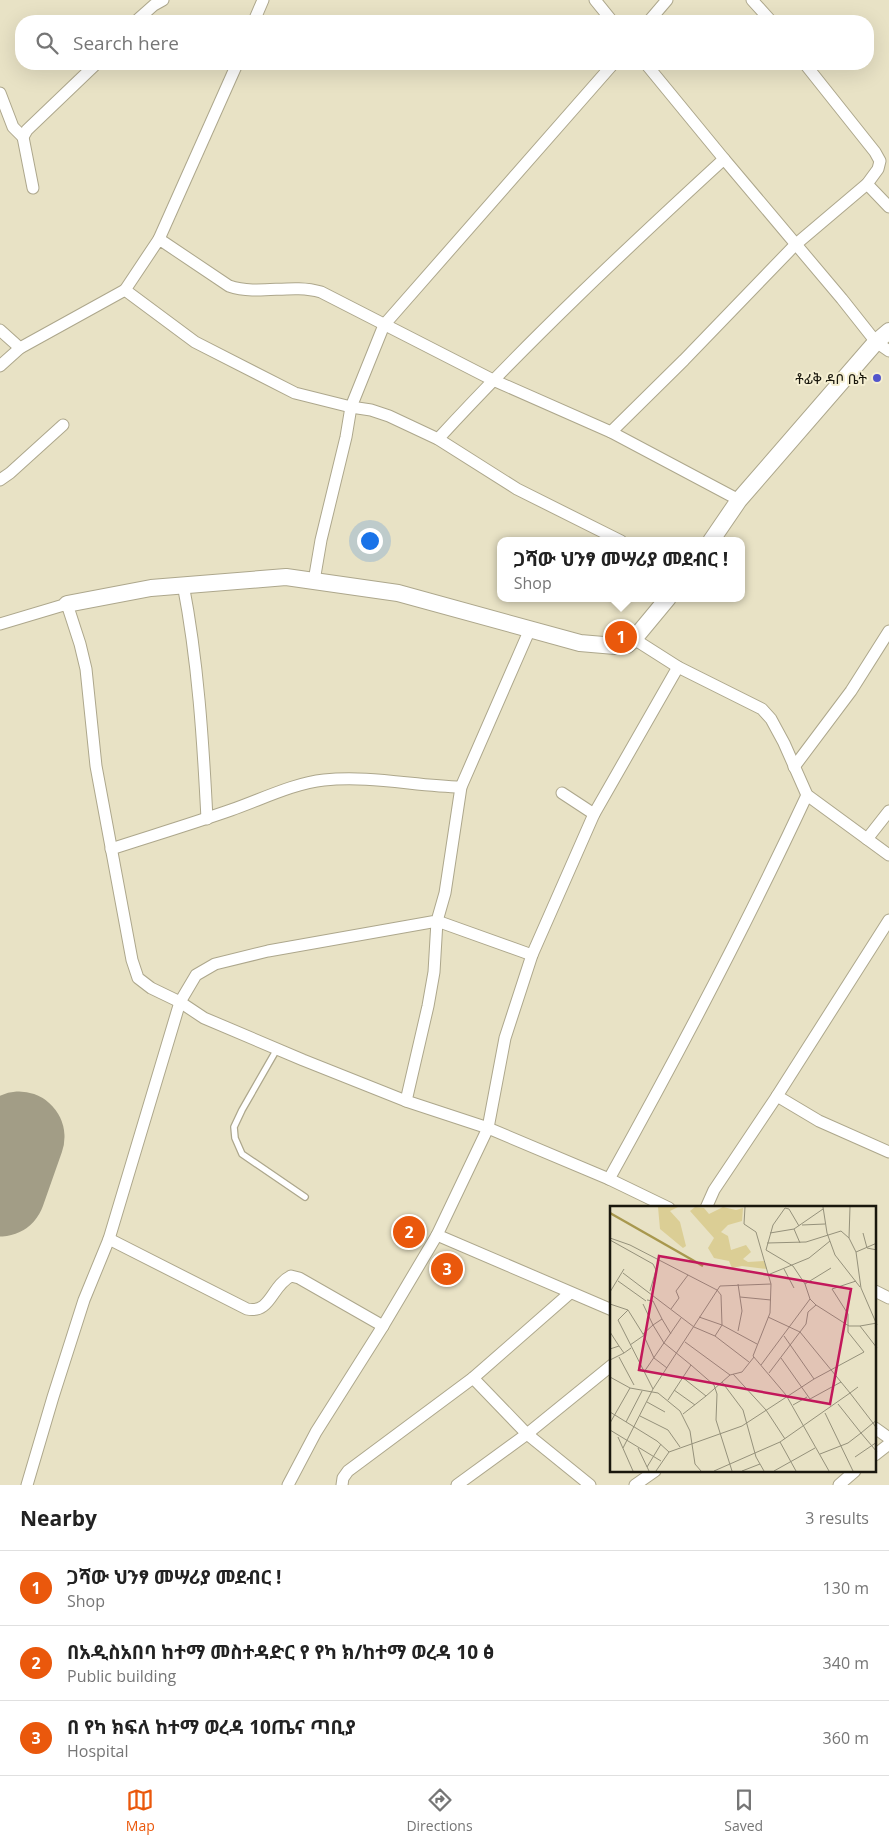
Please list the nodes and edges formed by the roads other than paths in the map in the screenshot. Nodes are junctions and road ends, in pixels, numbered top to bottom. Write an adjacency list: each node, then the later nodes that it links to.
1 (164, 0): 6 (street)
2 (263, 0): 7 (street)
3 (595, 0): 8 (street)
4 (667, 0): 9 (street)
5 (752, 0): 10 (street)
6 (143, 15)
7 (257, 15)
8 (607, 15)
9 (654, 15)
10 (766, 15)
11 (90, 70): 17 (street)
12 (234, 70): 22 (street)
13 (608, 70): 25 (street)
14 (651, 70): 18 (street)
15 (809, 70): 19 (street)
16 (0, 93): 17 (street)
17 (23, 137): 20 (street)
18 (724, 159): 23 (street); 31 (street)
19 (867, 184): 21 (street); 23 (street)
20 (33, 188)
21 (889, 208)
22 (159, 239): 24 (street); 25 (street)
23 (795, 245): 28 (street); 34 (street)
24 (125, 290): 29 (street); 32 (street)
25 (384, 325): 31 (street); 32 (street)
26 (0, 330): 29 (street)
27 (889, 331): 28 (main road)
28 (882, 347): 37 (main road)
29 (20, 348): 30 (street)
30 (0, 366)
31 (492, 380): 34 (street); 35 (street)
32 (351, 407): 35 (street); 40 (street)
33 (63, 425): 36 (street)
34 (611, 432): 37 (street)
35 (438, 439): 38 (street)
36 (0, 480)
37 (739, 500): 39 (main road)
38 (613, 537)
39 (714, 537)
40 (314, 581): 41 (main road); 45 (main road)
41 (183, 584): 43 (main road); 55 (street)
42 (665, 602): 47 (main road)
43 (67, 604): 44 (street); 57 (street)
44 (0, 624)
45 (530, 629): 47 (main road); 50 (street)
46 (889, 631): 49 (street)
47 (634, 639): 48 (street)
48 (678, 666): 49 (street); 54 (street)
49 (794, 767): 52 (street)
50 (461, 787): 55 (street); 60 (street)
51 (562, 793): 54 (street)
52 (807, 795): 56 (street); 68 (street)
53 (889, 811): 56 (street)
54 (594, 814): 61 (street)
55 (207, 819): 57 (street)
56 (867, 839): 58 (street)
57 (111, 849): 62 (street)
58 (889, 855)
59 (889, 920): 64 (street)
60 (437, 921): 61 (street); 62 (street); 65 (street)
61 (532, 955): 66 (street)
62 (180, 1002): 63 (street); 73 (street)
63 (277, 1049): 65 (street); 69 (lane)
64 (777, 1096): 67 (street); 71 (street)
65 (406, 1101): 66 (street)
66 (488, 1128): 68 (street); 72 (street)
67 (887, 1147)
68 (609, 1179): 70 (street)
69 (305, 1197)
70 (665, 1206)
71 (707, 1206)
72 (437, 1235): 75 (street); 78 (street)
73 (109, 1238): 78 (street); 88 (street)
74 (876, 1292): 76 (street)
75 (570, 1293): 77 (street); 80 (street)
76 (889, 1298)
77 (610, 1309)
78 (384, 1326): 89 (street)
79 (610, 1367): 82 (street)
80 (473, 1378): 82 (street); 90 (street)
81 (876, 1429): 83 (street)
82 (527, 1434): 91 (street); 92 (street)
83 (889, 1438)
84 (889, 1444): 85 (street)
85 (876, 1454)
86 (654, 1472): 93 (street)
87 (854, 1472): 94 (street)
88 (27, 1485)
89 (288, 1485)
90 (342, 1485)
91 (457, 1485)
92 (590, 1485)
93 (635, 1485)
94 (839, 1485)

